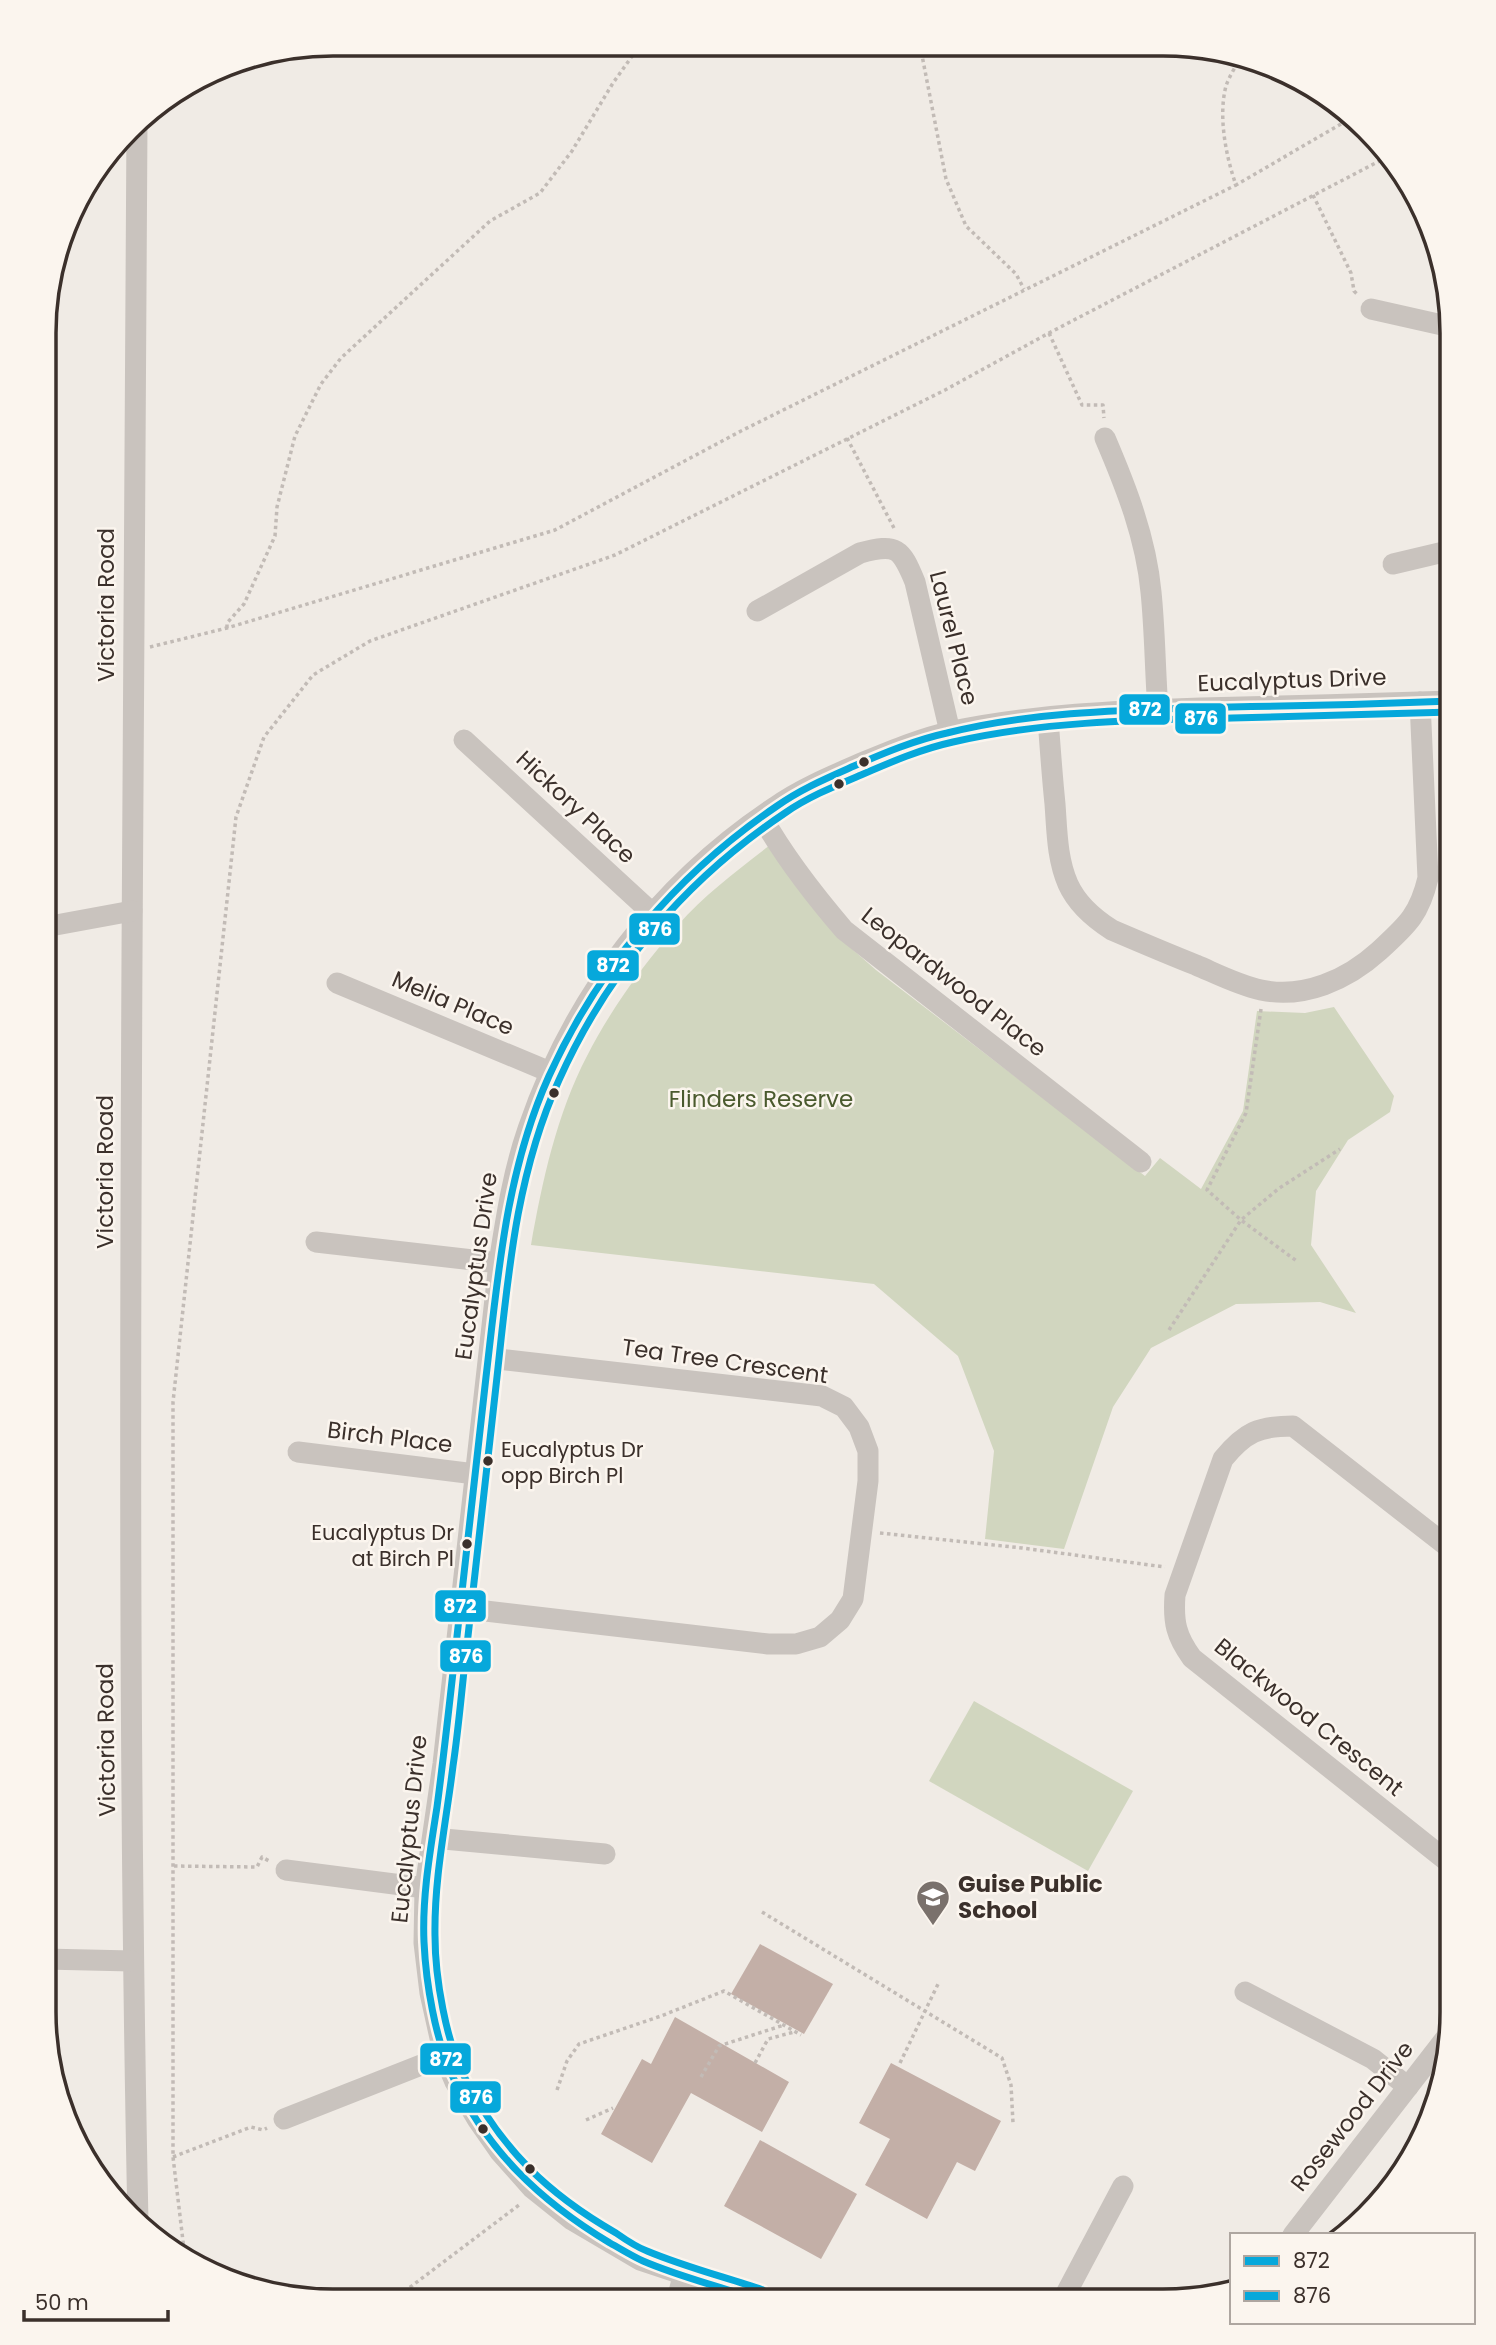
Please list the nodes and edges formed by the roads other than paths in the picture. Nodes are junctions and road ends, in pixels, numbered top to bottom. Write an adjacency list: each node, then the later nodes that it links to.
1 (137, 137): 15 (street, Victoria Road)
2 (1371, 309): 3 (street)
3 (1440, 324)
4 (1105, 438): 10 (street)
5 (1440, 553): 6 (street)
6 (1393, 564)
7 (757, 611): 12 (street, Laurel Place)
8 (1440, 701): 9 (street, Eucalyptus Drive)
9 (1420, 702): 10 (street, Eucalyptus Drive); 11 (street)
10 (1158, 710): 11 (street, Eucalyptus Drive)
11 (1048, 718): 12 (street, Eucalyptus Drive)
12 (950, 732): 14 (street, Eucalyptus Drive)
13 (464, 740): 16 (street, Hickory Place)
14 (762, 817): 16 (street, Eucalyptus Drive); 20 (street, Leopardwood Place)
15 (132, 911): 17 (street); 34 (street, Victoria Road)
16 (652, 913): 19 (street, Eucalyptus Drive)
17 (56, 925)
18 (337, 983): 19 (street, Melia Place)
19 (550, 1072): 22 (street, Eucalyptus Drive)
20 (1141, 1162)
21 (316, 1242): 22 (street)
22 (499, 1263): 23 (street, Eucalyptus Drive)
23 (489, 1358): 25 (street, Eucalyptus Drive); 27 (street, Tea Tree Crescent)
24 (298, 1452): 25 (street, Birch Place)
25 (475, 1474): 27 (street, Eucalyptus Drive)
26 (1440, 1541): 30 (street, Blackwood Crescent)
27 (460, 1608): 28 (street, Eucalyptus Drive)
28 (433, 1838): 29 (street); 32 (street, Eucalyptus Drive)
29 (605, 1854)
30 (1440, 1855)
31 (286, 1870): 32 (street)
32 (425, 1888): 37 (street, Eucalyptus Drive)
33 (56, 1959): 34 (street)
34 (132, 1961): 41 (street, Victoria Road)
35 (1245, 1992): 38 (street)
36 (1438, 2048): 38 (street, Rosewood Drive)
37 (444, 2056): 39 (street); 43 (street, Eucalyptus Drive)
38 (1408, 2087): 42 (street, Rosewood Drive)
39 (284, 2119)
40 (1123, 2186): 46 (street)
41 (138, 2209)
42 (1295, 2233)
43 (683, 2276): 44 (street); 45 (street, Eucalyptus Drive)
44 (680, 2289)
45 (725, 2289)
46 (1068, 2289)

